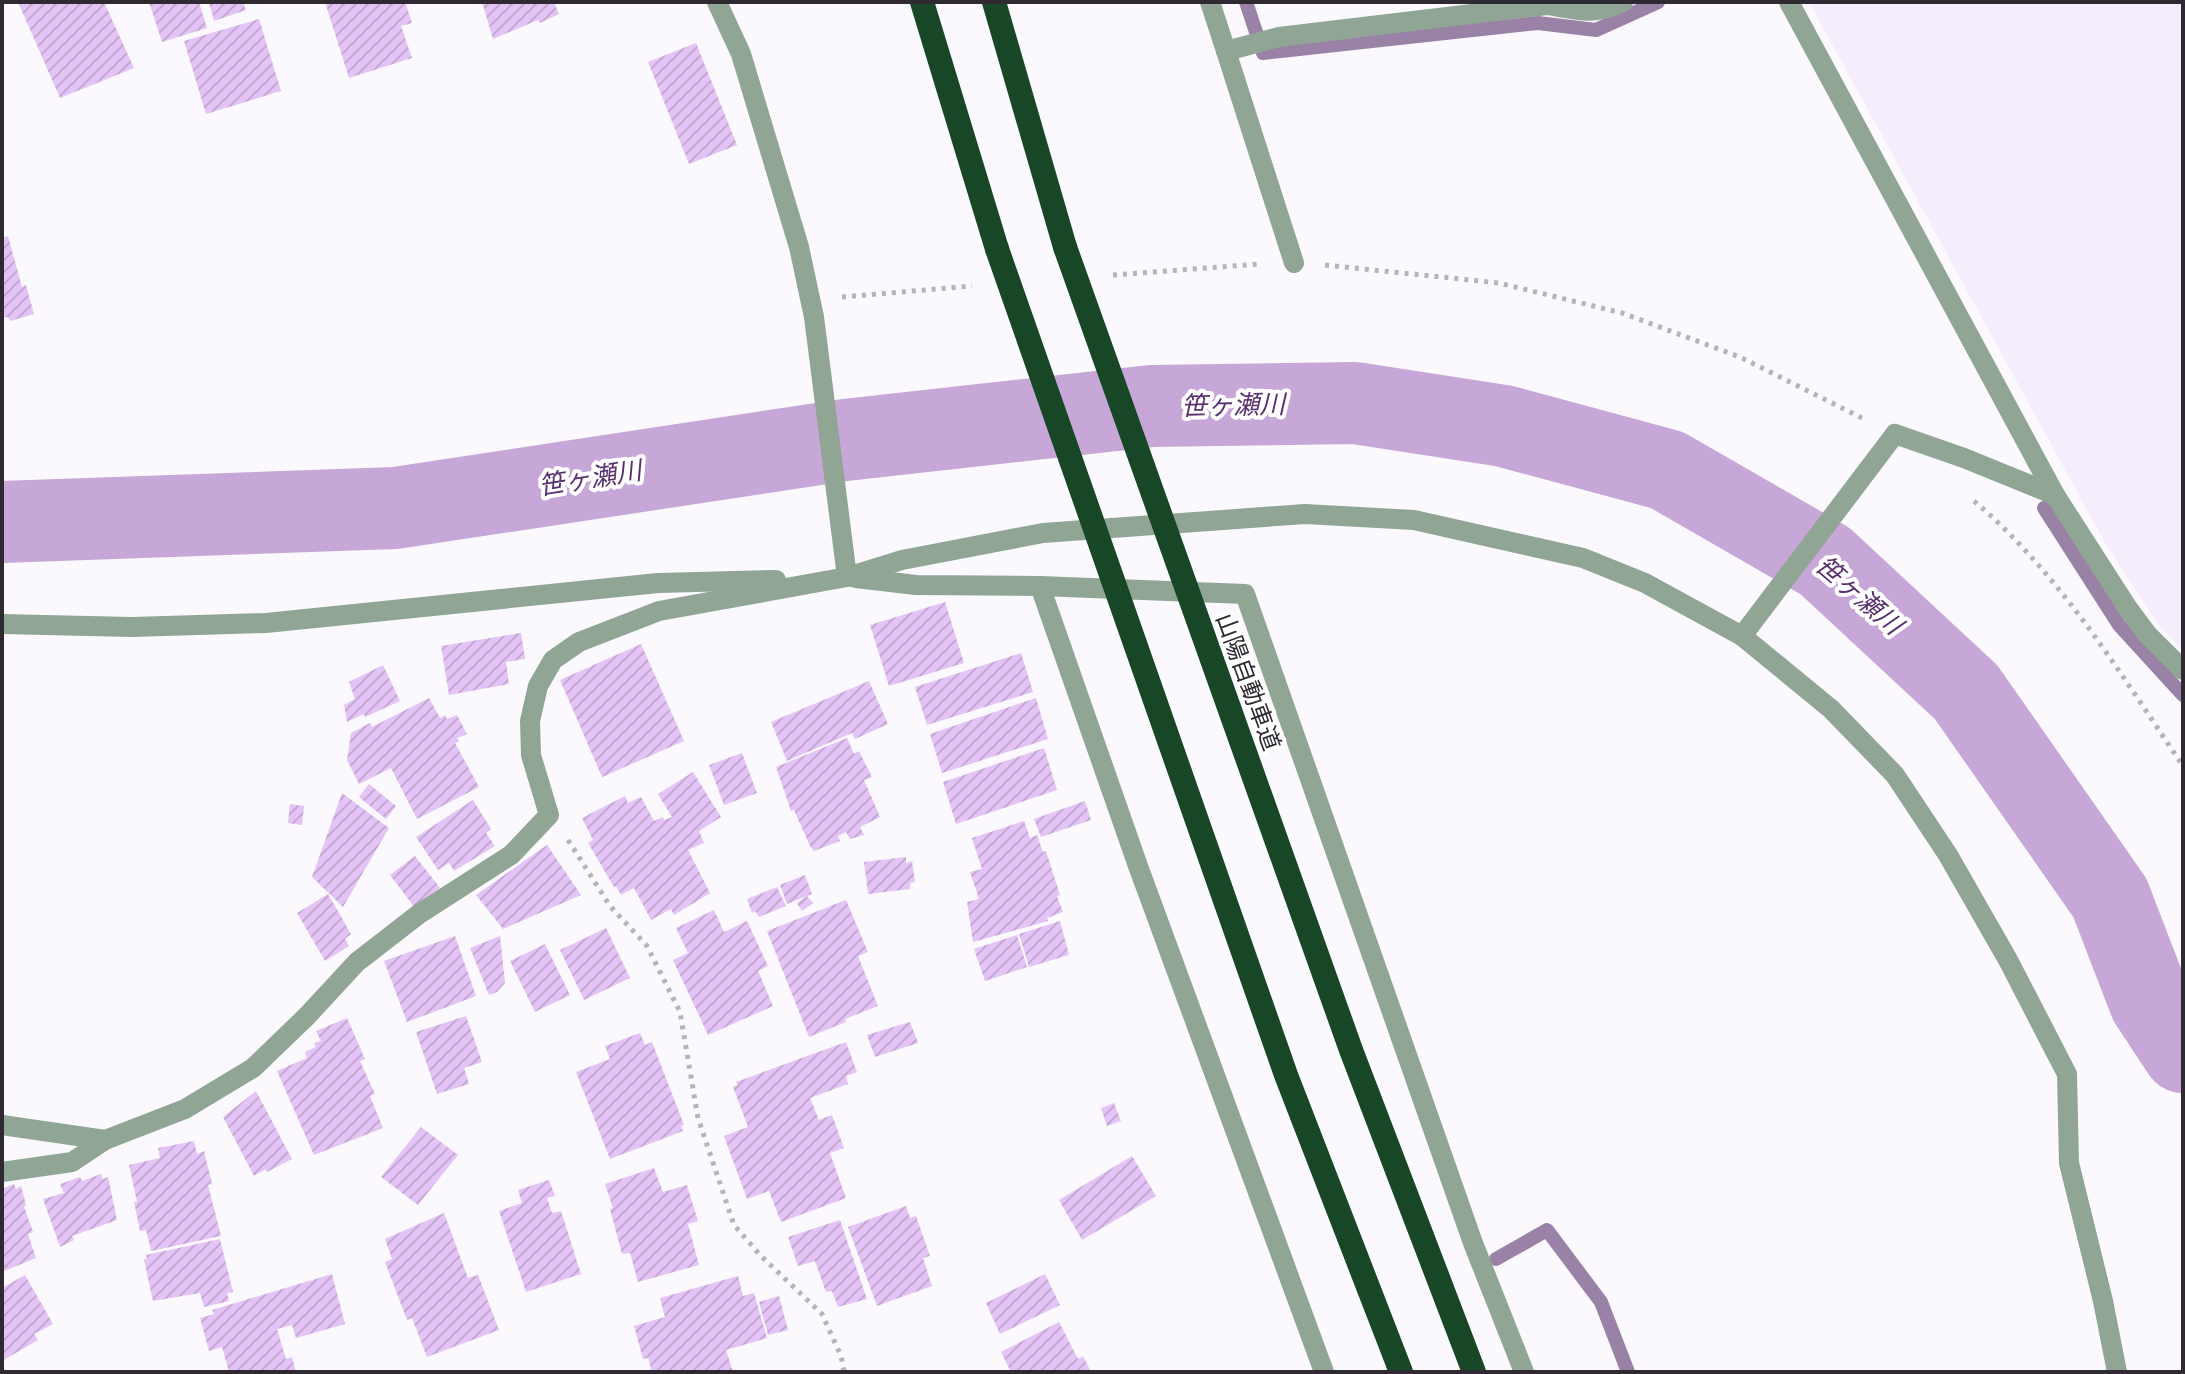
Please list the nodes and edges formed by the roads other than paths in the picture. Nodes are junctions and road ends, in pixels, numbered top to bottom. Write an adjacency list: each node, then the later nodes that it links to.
1 (717, 2): 10 (street)
2 (922, 2): 19 (highway, bridge)
3 (994, 2): 20 (highway, 山陽自動車道, bridge)
4 (1210, 2): 7 (street)
5 (1623, 2): 7 (street)
6 (1789, 2): 9 (street)
7 (1226, 51): 8 (street)
8 (1294, 263)
9 (2055, 495): 13 (street); 14 (street)
10 (847, 577): 11 (street); 12 (street); 13 (street); 16 (street)
11 (1040, 586): 18 (street); 21 (street)
12 (2, 624)
13 (1742, 636): 22 (street)
14 (2183, 670)
15 (2, 1125): 16 (street)
16 (105, 1140): 17 (street)
17 (2, 1172)
18 (1324, 1372)
19 (1401, 1372)
20 (1474, 1372)
21 (1524, 1372)
22 (2117, 1372)

